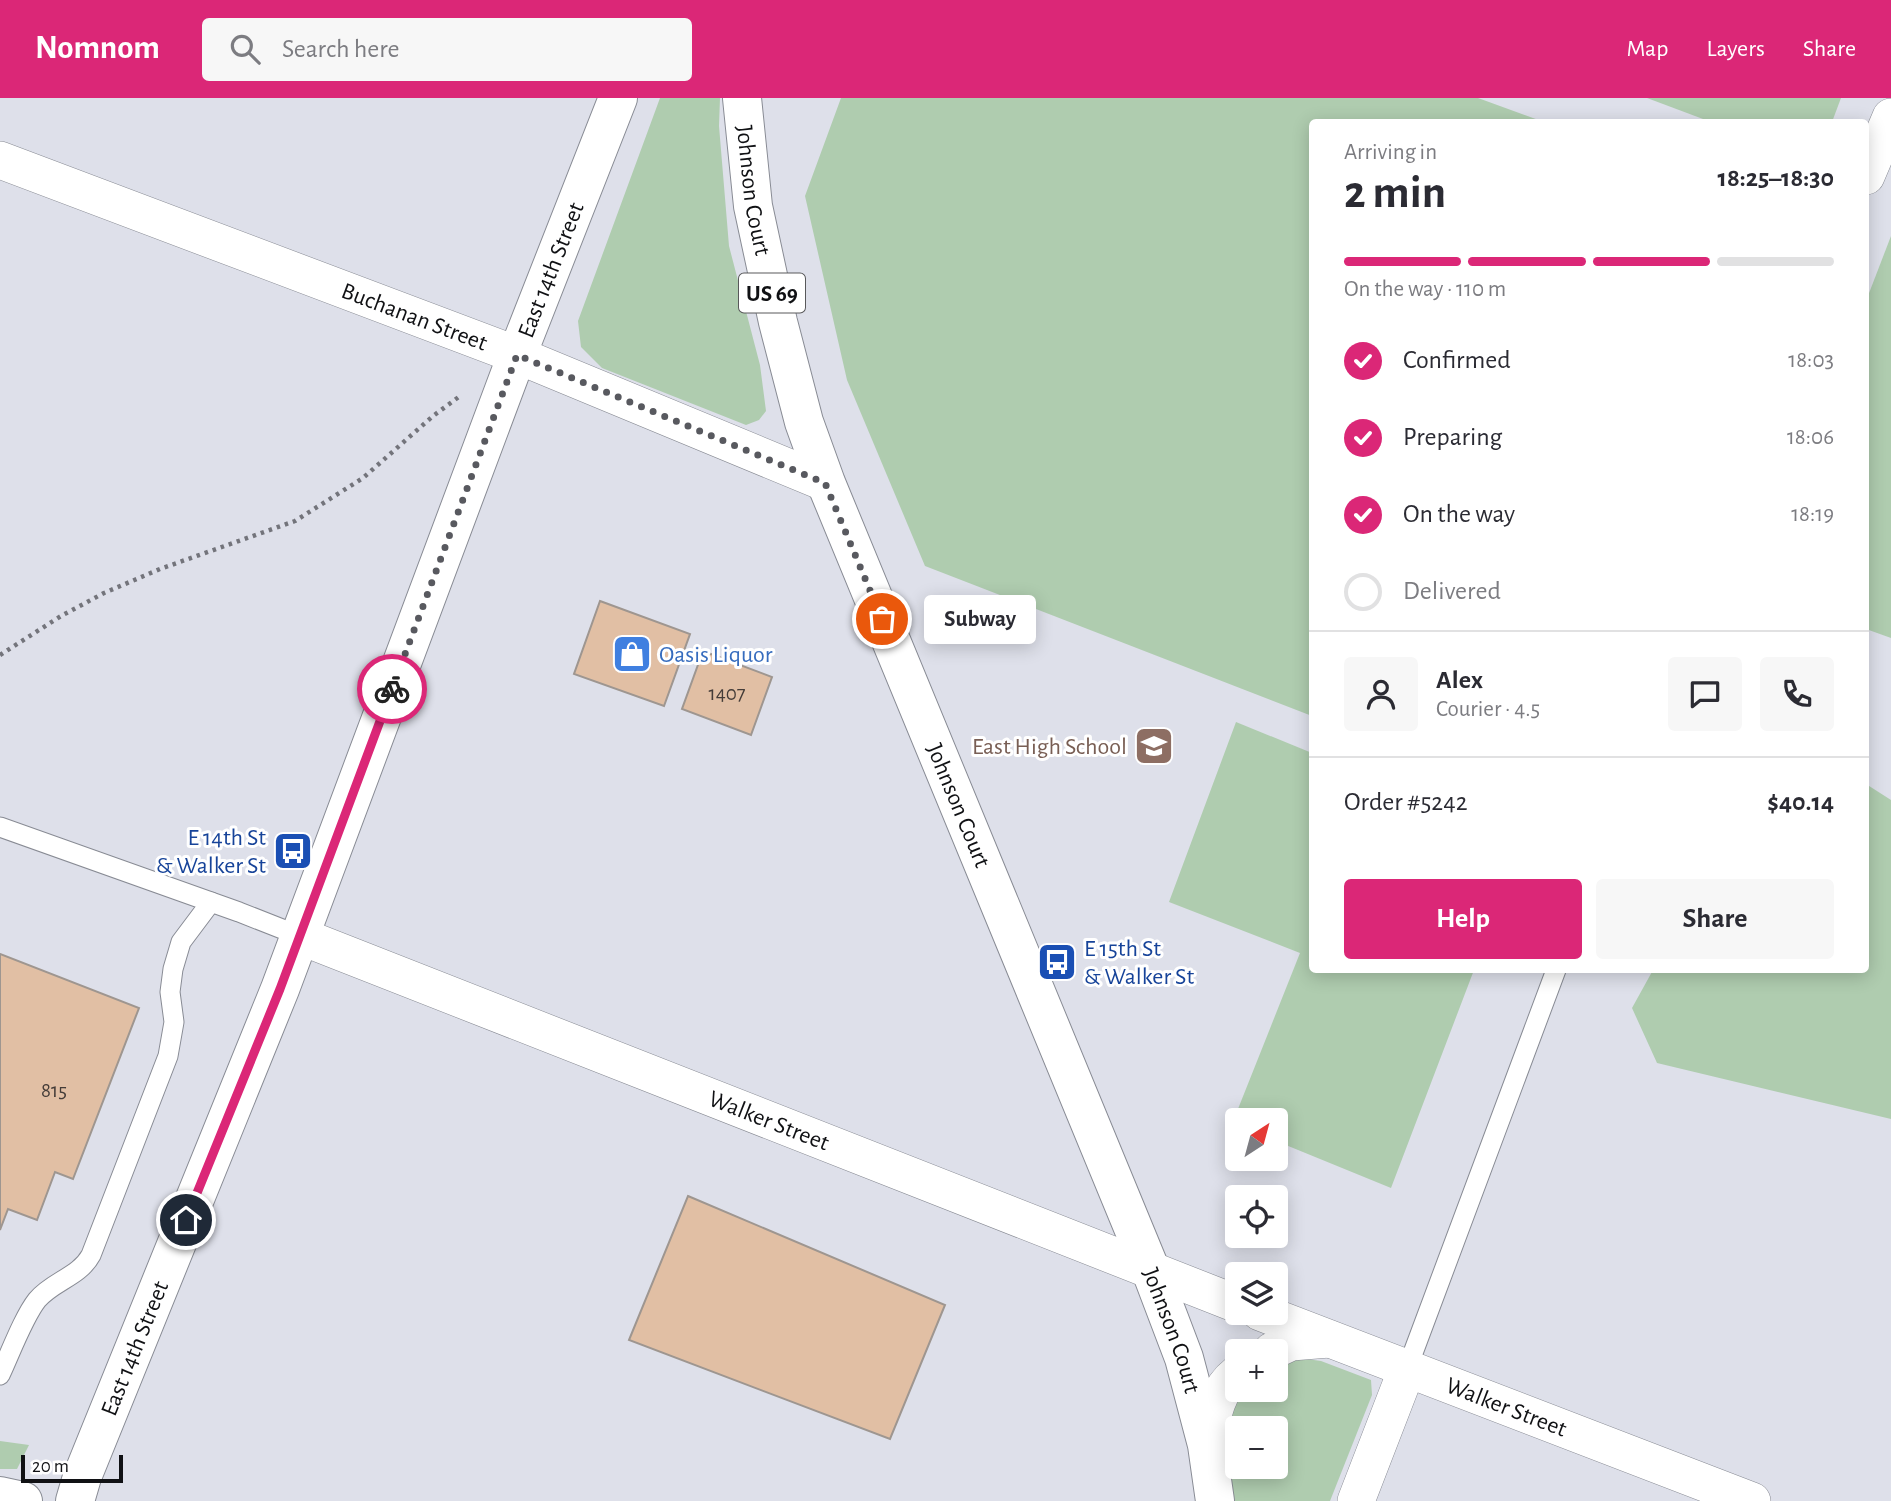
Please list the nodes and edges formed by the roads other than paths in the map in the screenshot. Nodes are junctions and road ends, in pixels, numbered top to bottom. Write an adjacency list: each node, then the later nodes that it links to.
1 (618, 98): 6 (main road, East 14th Street)
2 (742, 98): 7 (main road, Johnson Court / US 69)
3 (1891, 117): 5 (street)
4 (0, 160): 6 (street, Buchanan Street)
5 (1869, 169)
6 (517, 355): 7 (street, Buchanan Street); 10 (main road, East 14th Street)
7 (825, 483): 12 (main road, Johnson Court / US 69)
8 (0, 827): 9 (lane)
9 (211, 902): 10 (lane); 18 (lane)
10 (300, 936): 12 (street, Walker Street); 23 (main road, East 14th Street)
11 (1555, 973): 17 (lane)
12 (1152, 1271): 13 (street, Walker Street); 20 (main road, Johnson Court / US 69)
13 (1225, 1299)
14 (1288, 1323): 15 (street, Walker Street)
15 (1329, 1339): 16 (street); 17 (street, Walker Street)
16 (1288, 1343)
17 (1407, 1368): 25 (street); 26 (street, Walker Street)
18 (0, 1375)
19 (1225, 1388): 20 (street)
20 (1207, 1445): 24 (main road, Johnson Court / US 69)
21 (0, 1496): 22 (main road)
22 (23, 1501)
23 (75, 1501)
24 (1215, 1501)
25 (1356, 1501)
26 (1752, 1501)

